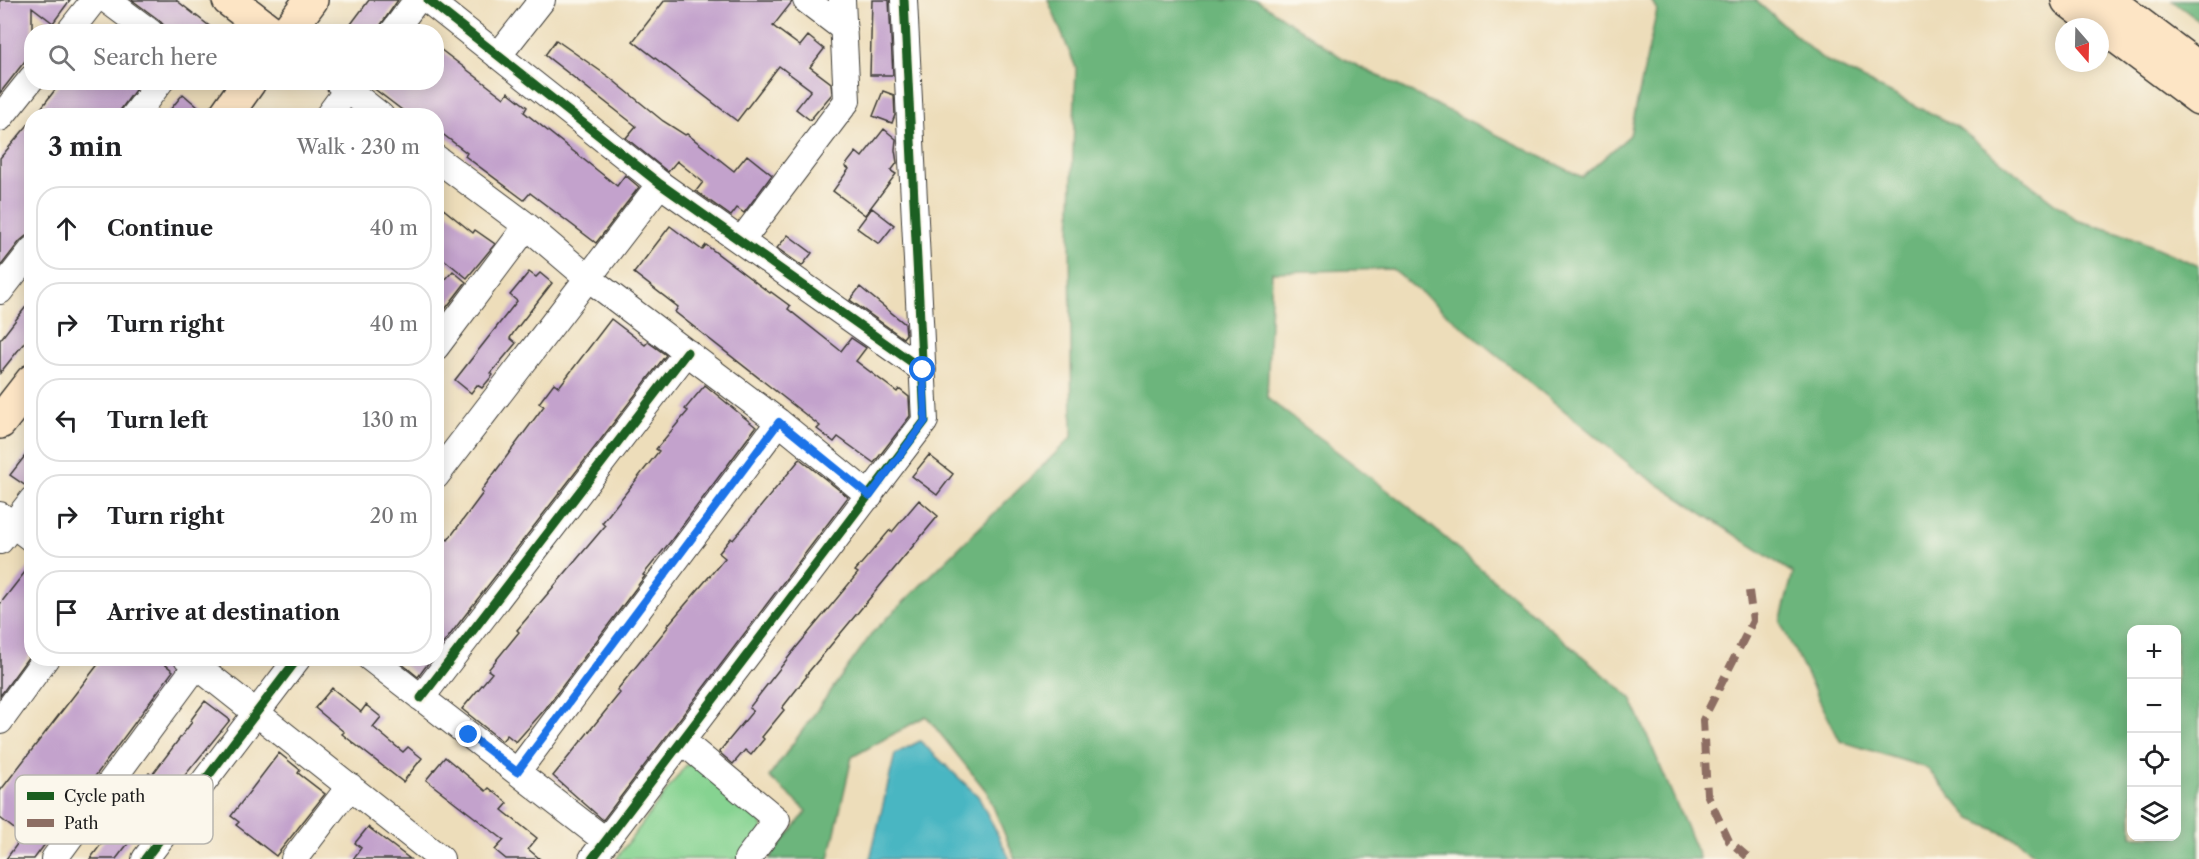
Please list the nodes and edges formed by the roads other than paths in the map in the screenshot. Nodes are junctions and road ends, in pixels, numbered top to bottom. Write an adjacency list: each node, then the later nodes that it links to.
1 (94, 0): 13 (street)
2 (107, 0): 14 (street)
3 (229, 0): 15 (street)
4 (311, 0): 16 (street)
5 (417, 0): 17 (street)
6 (428, 0): 19 (street)
7 (542, 0): 19 (street)
8 (806, 0): 18 (street)
9 (842, 0): 18 (street)
10 (904, 0): 41 (street)
11 (2068, 0): 26 (street)
12 (2107, 0): 20 (street)
13 (75, 24)
14 (139, 24)
15 (260, 24)
16 (293, 24)
17 (399, 24)
18 (844, 29): 35 (street)
19 (498, 56): 33 (street)
20 (2199, 69)
21 (24, 88): 31 (street)
22 (154, 90): 27 (street)
23 (243, 90): 28 (street)
24 (343, 90): 29 (street)
25 (352, 90): 30 (street)
26 (2199, 98)
27 (140, 108)
28 (231, 108)
29 (333, 108)
30 (372, 108)
31 (0, 117)
32 (444, 164): 34 (street)
33 (660, 184): 35 (street); 37 (street)
34 (527, 226): 37 (street); 39 (street)
35 (741, 241): 41 (street)
36 (24, 260): 38 (street)
37 (587, 277): 40 (street); 45 (street)
38 (0, 291)
39 (444, 336)
40 (687, 352): 44 (street); 54 (street)
41 (923, 370): 46 (street)
42 (24, 391): 43 (street)
43 (0, 422)
44 (779, 422): 46 (street); 58 (street)
45 (444, 465)
46 (870, 496): 57 (street)
47 (24, 511): 48 (street)
48 (11, 530)
49 (40, 666): 56 (street)
50 (189, 666): 59 (street)
51 (197, 666): 55 (street)
52 (292, 666): 55 (street)
53 (380, 666): 54 (street)
54 (421, 698): 58 (street)
55 (257, 712): 60 (street); 61 (street)
56 (0, 721)
57 (683, 741): 64 (street); 69 (street)
58 (517, 772): 64 (street)
59 (113, 775)
60 (209, 775)
61 (350, 786): 67 (street); 68 (street)
62 (65, 844): 65 (street)
63 (156, 844): 66 (street)
64 (599, 850)
65 (54, 859)
66 (145, 859)
67 (294, 859)
68 (441, 859)
69 (747, 859)

